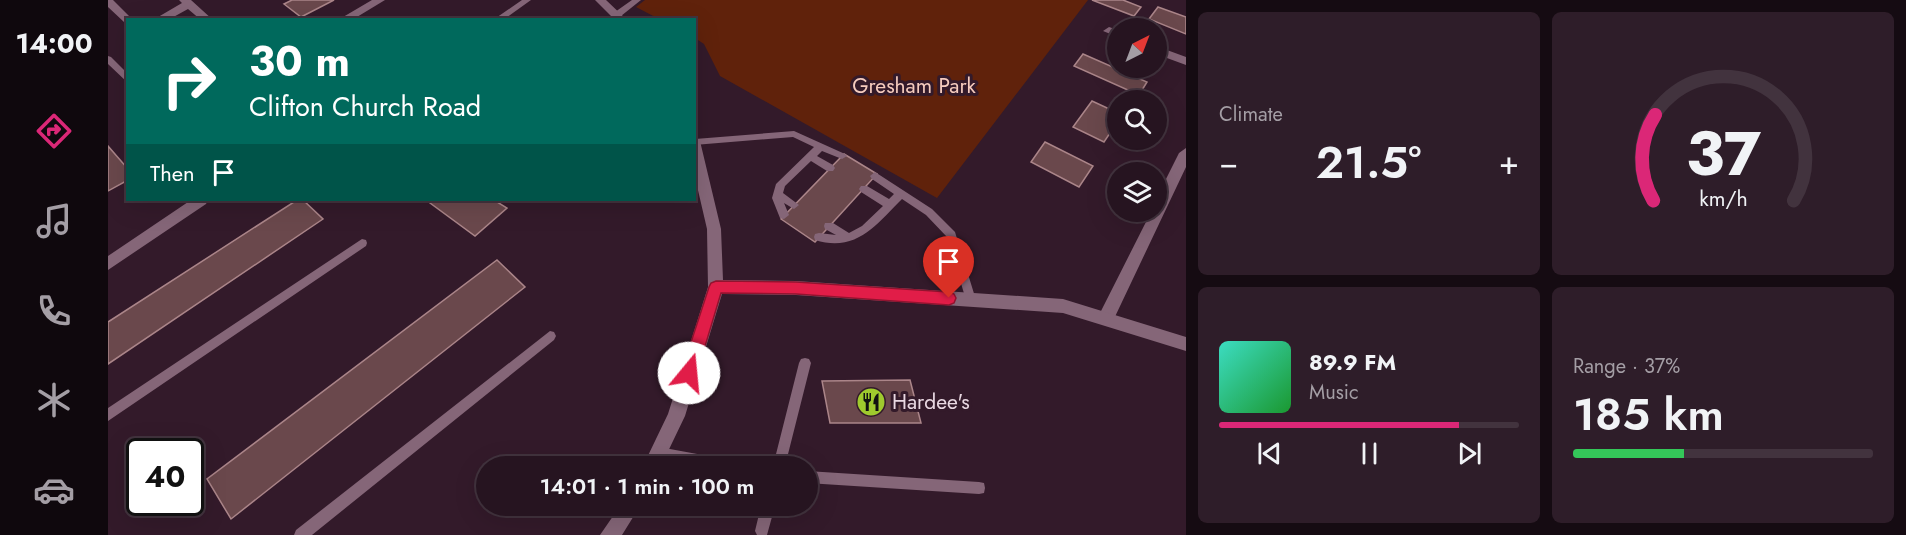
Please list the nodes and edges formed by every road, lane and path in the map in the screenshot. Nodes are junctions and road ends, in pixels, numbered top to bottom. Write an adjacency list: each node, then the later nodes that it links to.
1 (381, 0): 12 (street)
2 (600, 0): 8 (street)
3 (637, 0): 8 (lane)
4 (108, 1): 9 (street)
5 (187, 2): 10 (street); 11 (street)
6 (524, 2): 7 (lane); 13 (lane)
7 (530, 9)
8 (620, 17)
9 (126, 18)
10 (161, 18)
11 (206, 18)
12 (346, 18)
13 (500, 18)
14 (1167, 54): 16 (street)
15 (108, 59): 17 (lane)
16 (1186, 61)
17 (126, 78)
18 (696, 141): 20 (lane)
19 (696, 146): 38 (street)
20 (821, 146): 22 (lane); 23 (lane)
21 (1186, 153): 40 (street)
22 (810, 156): 24 (lane); 28 (lane)
23 (842, 156)
24 (830, 168)
25 (875, 176): 27 (lane)
26 (864, 189): 31 (lane)
27 (901, 193): 31 (lane); 39 (lane)
28 (778, 194): 30 (lane); 32 (lane)
29 (200, 201): 37 (street)
30 (794, 205)
31 (890, 205): 35 (lane)
32 (784, 215)
33 (829, 226): 35 (lane)
34 (819, 237): 35 (lane)
35 (848, 238)
36 (362, 243): 44 (lane)
37 (108, 264)
38 (716, 287): 39 (street); 45 (street)
39 (971, 300): 40 (street)
40 (1106, 318): 42 (street)
41 (550, 336): 52 (lane)
42 (1186, 344)
43 (805, 363): 46 (lane)
44 (108, 415)
45 (657, 456)
46 (782, 456)
47 (818, 478): 48 (lane)
48 (979, 489)
49 (624, 516): 53 (street)
50 (766, 516): 51 (lane)
51 (762, 531)
52 (301, 535)
53 (610, 535)

